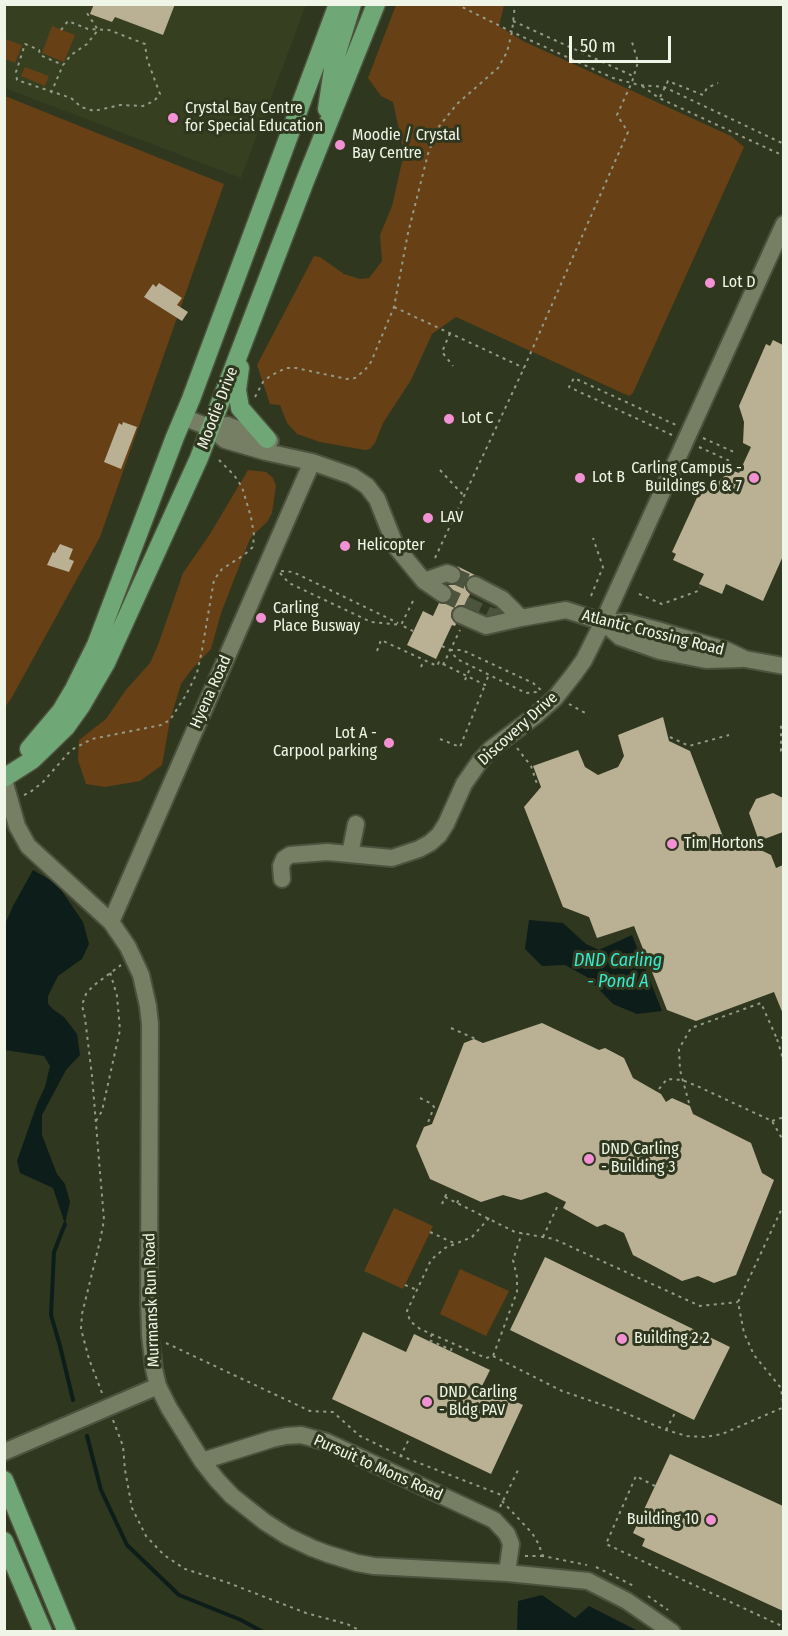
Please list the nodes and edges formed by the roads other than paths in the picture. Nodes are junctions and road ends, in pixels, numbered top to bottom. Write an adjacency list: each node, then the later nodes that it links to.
1 (338, 4): 7 (main road, Moodie Drive)
2 (352, 4): 4 (main road)
3 (376, 4): 4 (main road, Moodie Drive)
4 (322, 137): 6 (main road, Moodie Drive)
5 (783, 224): 15 (street, Discovery Drive)
6 (244, 340): 8 (main road, Moodie Drive); 9 (main road)
7 (183, 417): 8 (street); 17 (main road, Moodie Drive)
8 (211, 428): 9 (street); 10 (street); 17 (main road, Moodie Drive)
9 (267, 439): 10 (street)
10 (312, 462): 11 (street); 21 (street, Hyena Road)
11 (424, 580): 11 (street)
12 (472, 590): 13 (street)
13 (521, 618): 14 (street, Atlantic Crossing Road); 15 (street, Atlantic Crossing Road)
14 (462, 620)
15 (603, 622): 16 (street, Atlantic Crossing Road); 19 (street, Discovery Drive)
16 (783, 666)
17 (4, 779): 21 (street, Murmansk Run Road)
18 (356, 824): 19 (street)
19 (350, 854): 20 (street, Discovery Drive)
20 (282, 879)
21 (111, 922): 22 (street, Murmansk Run Road)
22 (158, 1386): 23 (street); 24 (street, Murmansk Run Road)
23 (4, 1452)
24 (202, 1461): 27 (street, Murmansk Run Road); 27 (street, Pursuit to Mons Road)
25 (4, 1480): 29 (main road)
26 (4, 1540): 28 (main road)
27 (508, 1565): 30 (street, Murmansk Run Road)
28 (43, 1632)
29 (67, 1632)
30 (672, 1632)

